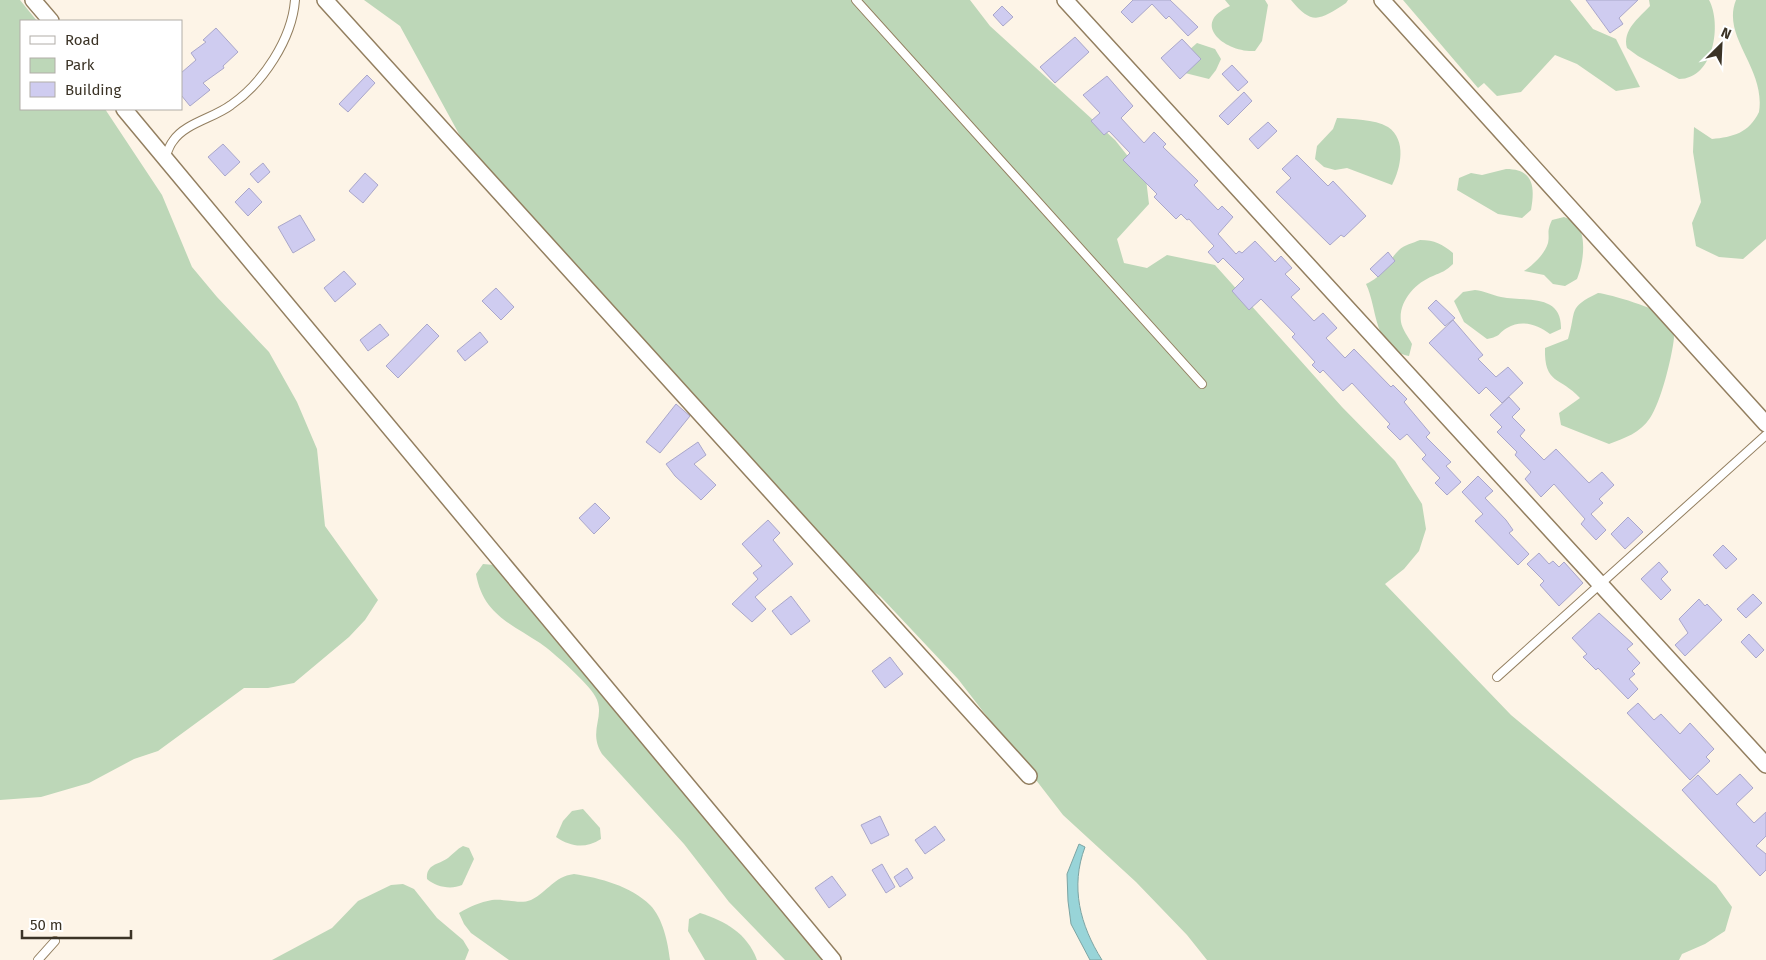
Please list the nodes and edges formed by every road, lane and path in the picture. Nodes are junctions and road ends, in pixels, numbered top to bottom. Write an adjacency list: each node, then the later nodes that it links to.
1 (33, 0): 7 (street)
2 (295, 0): 9 (lane)
3 (325, 0): 16 (street)
4 (856, 0): 10 (lane)
5 (1065, 0): 13 (street)
6 (1382, 0): 11 (street)
7 (50, 20)
8 (125, 110): 9 (street)
9 (165, 158): 19 (street)
10 (1202, 384)
11 (1766, 424)
12 (1766, 435): 13 (lane)
13 (1600, 584): 14 (lane); 15 (street)
14 (1497, 677)
15 (1766, 765)
16 (1029, 776)
17 (55, 942): 18 (lane)
18 (38, 960)
19 (833, 960)

